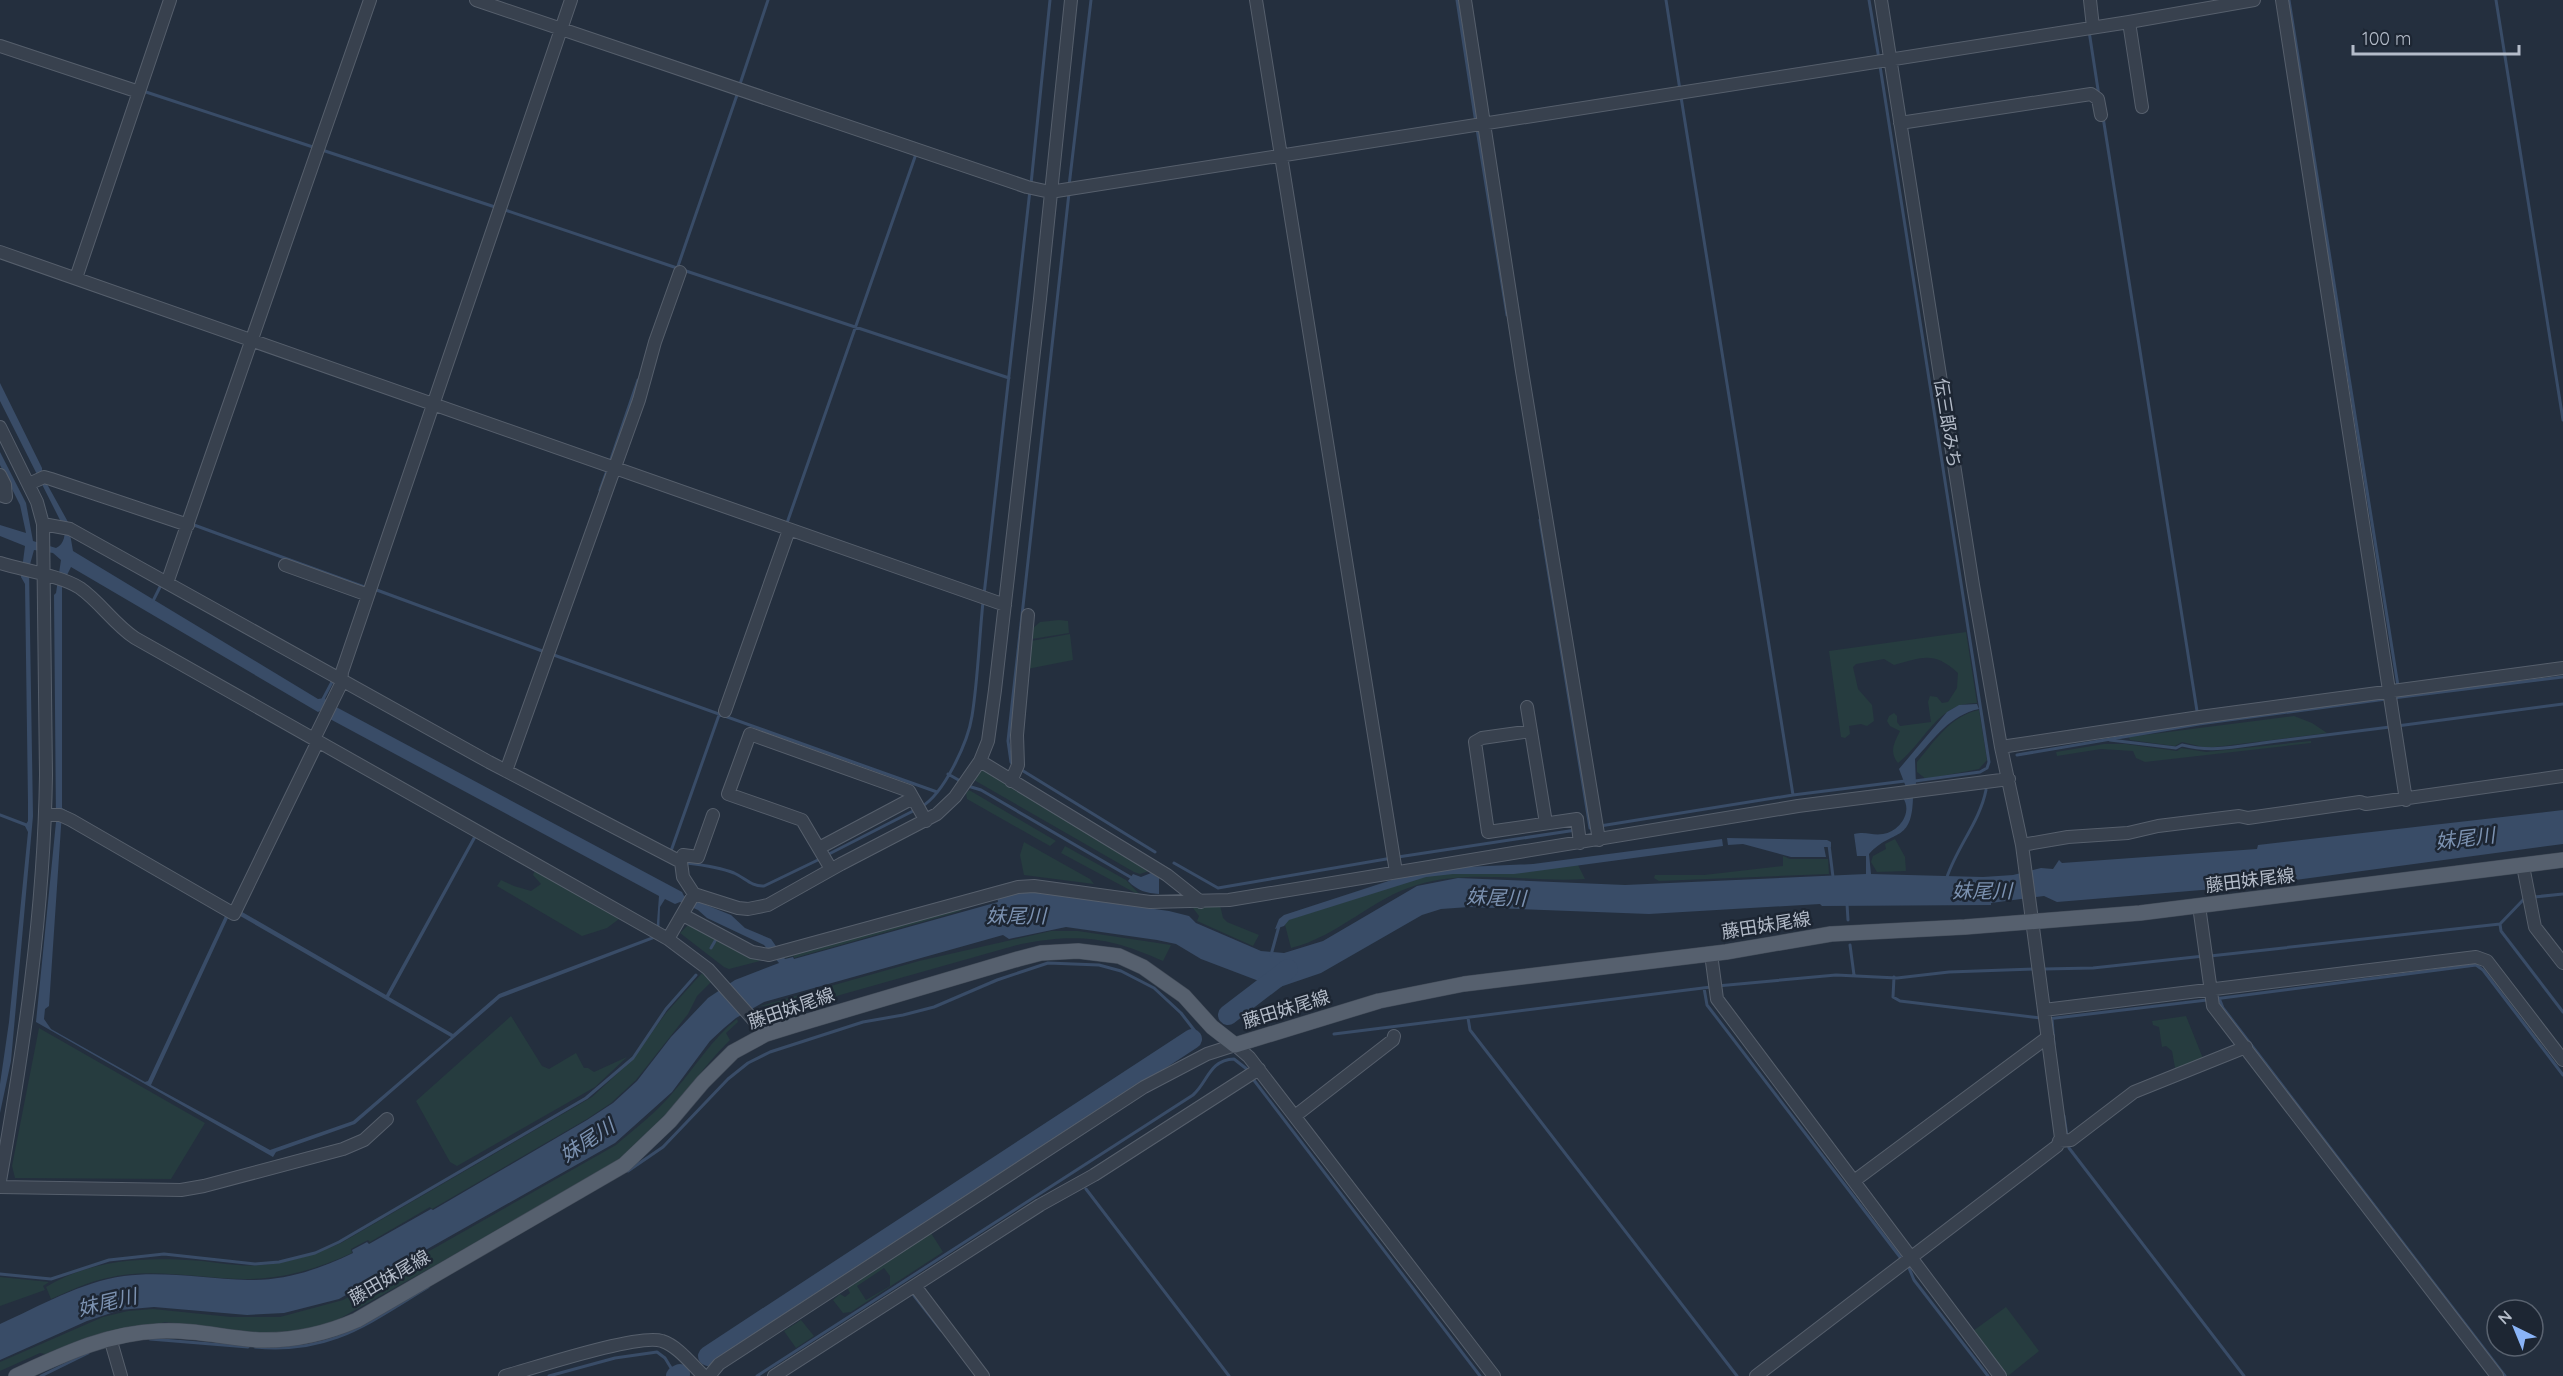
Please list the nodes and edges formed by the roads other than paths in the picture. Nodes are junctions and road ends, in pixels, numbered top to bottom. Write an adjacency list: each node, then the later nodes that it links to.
1 (170, 0): 17 (street)
2 (370, 0): 27 (street)
3 (476, 0): 14 (street)
4 (571, 0): 14 (street)
5 (1071, 0): 23 (street)
6 (1256, 0): 22 (street)
7 (1465, 0): 21 (street)
8 (1881, 0): 16 (street, 伝三郎みち)
9 (2090, 0): 13 (street)
10 (2254, 0): 12 (street)
11 (2282, 0): 46 (street)
12 (2129, 22): 13 (street); 18 (street)
13 (2090, 27): 16 (street)
14 (557, 28): 23 (street); 28 (street)
15 (0, 46): 17 (street)
16 (1883, 60): 20 (street, 伝三郎みち); 21 (street)
17 (136, 91): 26 (street)
18 (2142, 107)
19 (2101, 115): 20 (street)
20 (1900, 123): 51 (street, 伝三郎みち)
21 (1479, 124): 22 (street); 63 (street)
22 (1278, 156): 23 (street); 69 (street)
23 (1050, 192): 42 (street)
24 (0, 252): 26 (street)
25 (680, 272): 30 (street)
26 (76, 278): 27 (street)
27 (250, 338): 28 (street); 35 (street)
28 (432, 403): 30 (street); 41 (street)
29 (0, 427): 32 (street)
30 (610, 466): 36 (street); 53 (street)
31 (0, 475): 33 (street)
32 (28, 484): 34 (street); 35 (street)
33 (0, 495)
34 (43, 524): 39 (street); 40 (street)
35 (185, 524): 40 (street)
36 (789, 530): 42 (street); 48 (street)
37 (0, 563): 39 (street)
38 (285, 565): 41 (street)
39 (44, 576): 50 (street); 59 (street)
40 (164, 581): 45 (street)
41 (367, 592): 45 (street)
42 (1005, 605): 52 (street)
43 (1028, 615): 54 (street)
44 (2563, 668): 46 (street)
45 (337, 676): 50 (street); 53 (street)
46 (2394, 693): 51 (street); 58 (street)
47 (1527, 707): 49 (street)
48 (725, 711)
49 (1531, 731): 62 (street); 62 (street)
50 (316, 740): 59 (street); 75 (street)
51 (2001, 747): 56 (street, 伝三郎みち)
52 (980, 762): 54 (street); 61 (street)
53 (506, 771): 68 (street)
54 (1015, 772): 71 (street)
55 (2563, 776): 58 (street)
56 (2009, 779): 63 (street); 65 (street, 伝三郎みち)
57 (914, 800): 61 (street); 66 (street); 66 (street)
58 (2406, 800): 65 (street)
59 (54, 815): 90 (street)
60 (713, 815): 68 (street)
61 (923, 817): 66 (street)
62 (1546, 823): 64 (street)
63 (1598, 831): 64 (street)
64 (1579, 834): 69 (street)
65 (2022, 845): 74 (street, 伝三郎みち)
66 (824, 857): 72 (street)
67 (2563, 860): 70 (main road, 藤田妹尾線)
68 (681, 862): 72 (street)
69 (1394, 862): 71 (street)
70 (2523, 866): 73 (main road, 藤田妹尾線); 77 (street)
71 (1201, 902): 72 (street)
72 (689, 904): 75 (street)
73 (2199, 906): 74 (main road, 藤田妹尾線); 78 (street)
74 (2032, 922): 76 (main road, 藤田妹尾線); 79 (street, 伝三郎みち)
75 (668, 939): 80 (street)
76 (1711, 954): 83 (main road, 藤田妹尾線); 91 (street)
77 (2563, 963)
78 (2211, 996): 79 (street); 84 (street); 85 (street)
79 (2045, 1016): 82 (street, 伝三郎みち)
80 (766, 1034): 83 (main road, 藤田妹尾線); 95 (main road, 藤田妹尾線)
81 (1394, 1036): 87 (street)
82 (2048, 1038): 89 (street, 伝三郎みち); 91 (street)
83 (1234, 1045): 86 (street); 99 (street)
84 (2246, 1047): 89 (street); 105 (street)
85 (2563, 1060)
86 (1259, 1069): 87 (street); 94 (street)
87 (1295, 1116): 102 (street)
88 (387, 1119): 92 (street)
89 (2065, 1141): 93 (street)
90 (0, 1181)
91 (1854, 1181): 93 (street)
92 (0, 1187)
93 (1912, 1257): 103 (street); 104 (street)
94 (912, 1288): 100 (street); 101 (street)
95 (110, 1338): 96 (main road, 藤田妹尾線); 97 (street)
96 (16, 1376)
97 (121, 1376)
98 (505, 1376): 99 (street)
99 (707, 1376)
100 (774, 1376)
101 (983, 1376)
102 (1494, 1376)
103 (1756, 1376)
104 (2000, 1376)
105 (2497, 1376)

